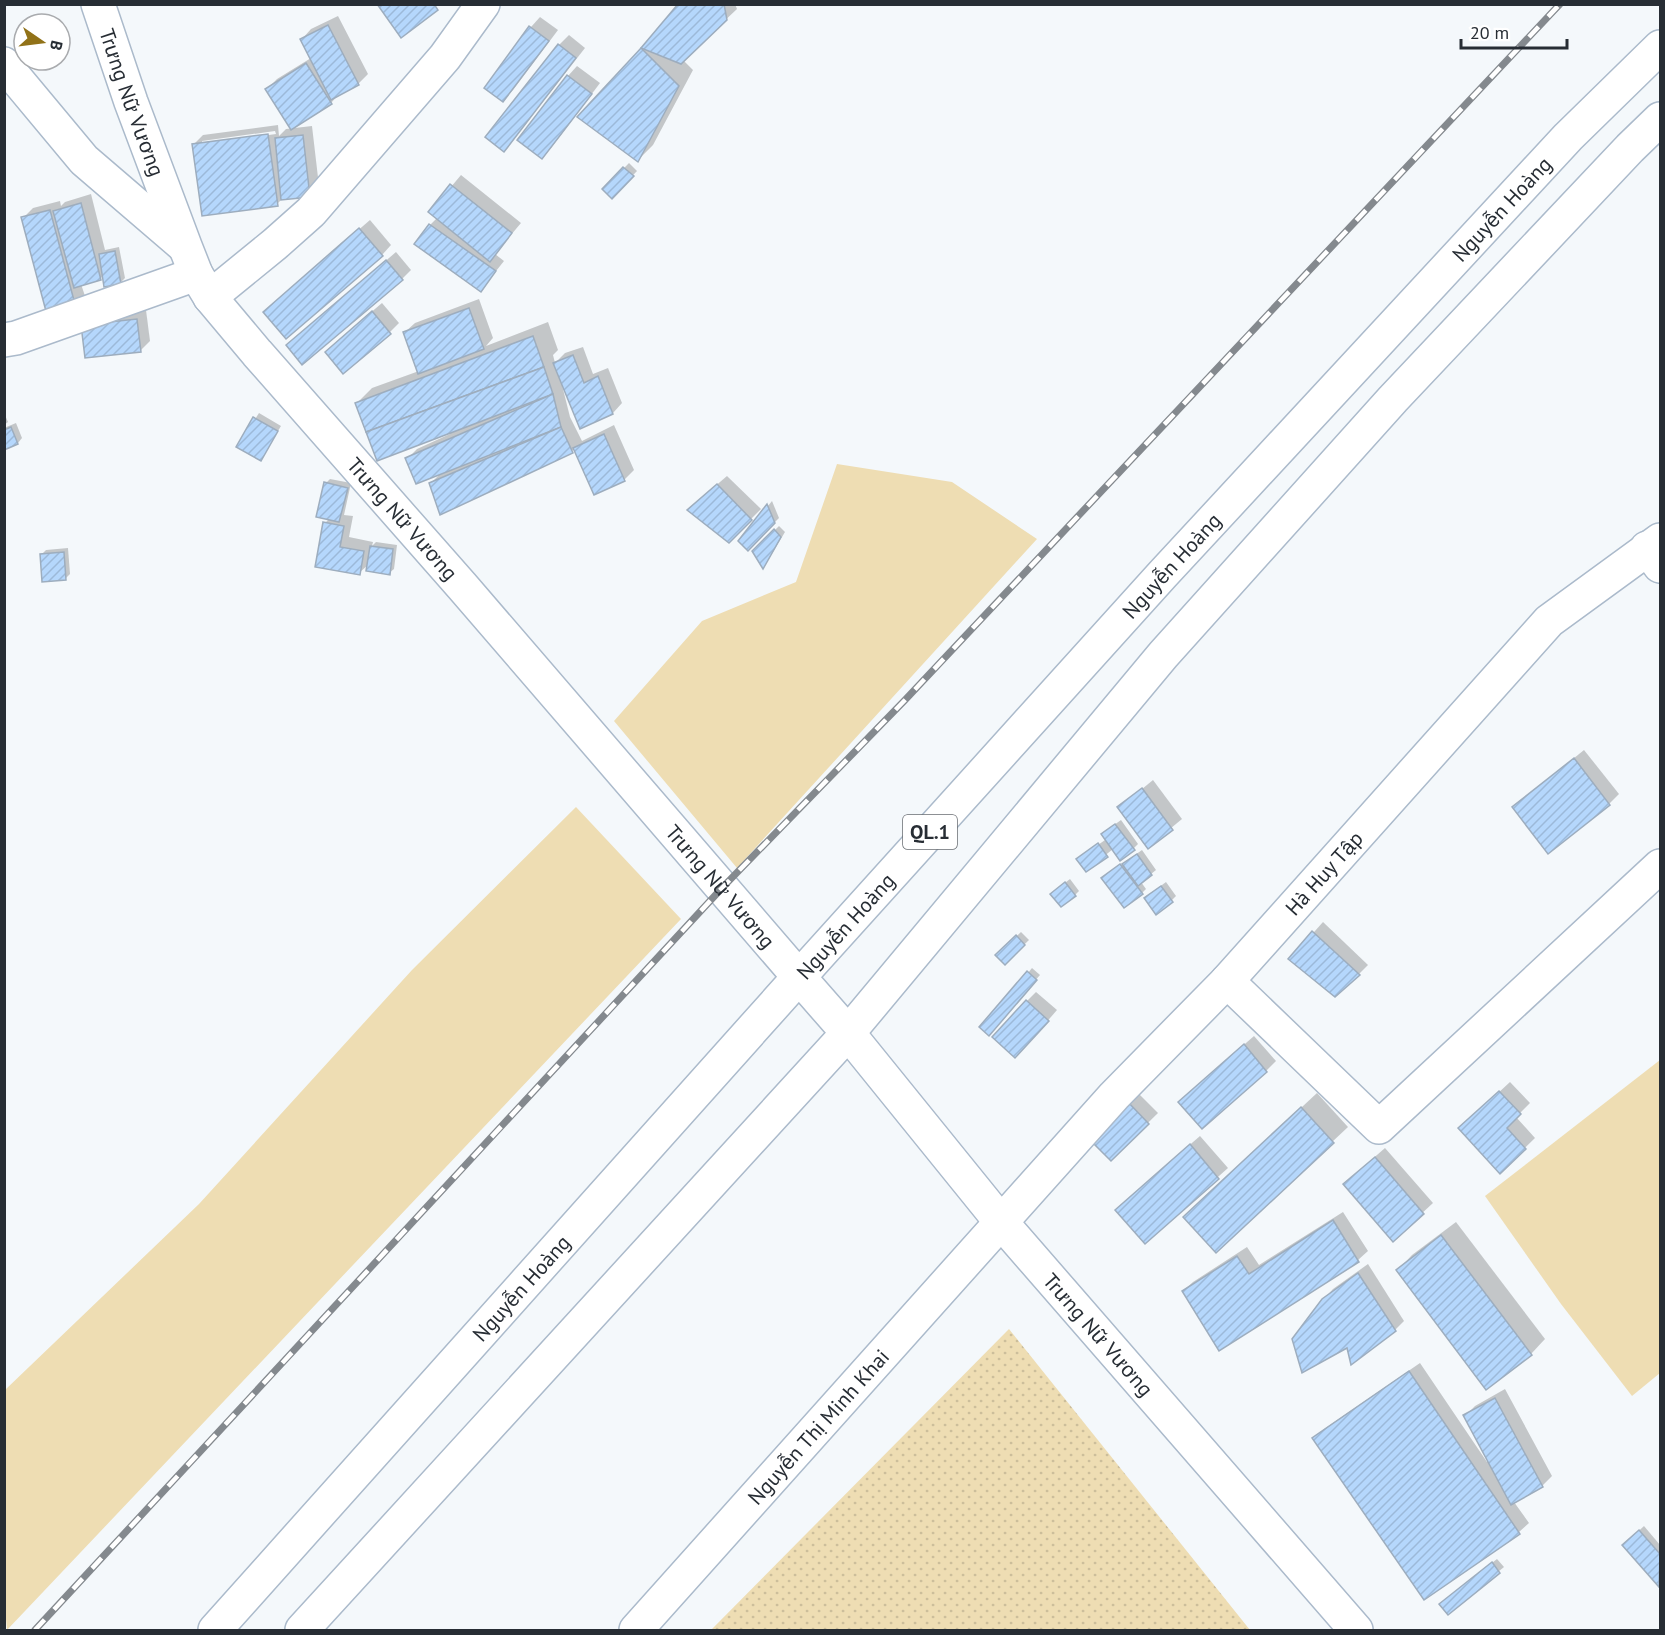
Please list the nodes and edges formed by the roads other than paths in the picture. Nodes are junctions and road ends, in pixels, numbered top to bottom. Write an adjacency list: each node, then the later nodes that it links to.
1 (98, 4): 6 (main road, Trưng Nữ Vương)
2 (483, 4): 6 (main road)
3 (1660, 47): 10 (main road, Nguyễn Hoàng / QL.1)
4 (4, 64): 6 (main road)
5 (1660, 118): 12 (main road)
6 (197, 272): 7 (main road); 10 (main road, Trưng Nữ Vương)
7 (4, 340)
8 (1656, 552): 11 (main road, Hà Huy Tập)
9 (1660, 866): 11 (main road)
10 (799, 977): 12 (main road, Trưng Nữ Vương); 14 (main road, Nguyễn Hoàng / QL.1)
11 (1227, 981): 13 (main road, Hà Huy Tập)
12 (848, 1033): 13 (main road, Trưng Nữ Vương); 15 (main road)
13 (1001, 1222): 16 (main road, Nguyễn Thị Minh Khai); 17 (main road, Trưng Nữ Vương)
14 (214, 1630)
15 (302, 1630)
16 (636, 1630)
17 (1356, 1630)

